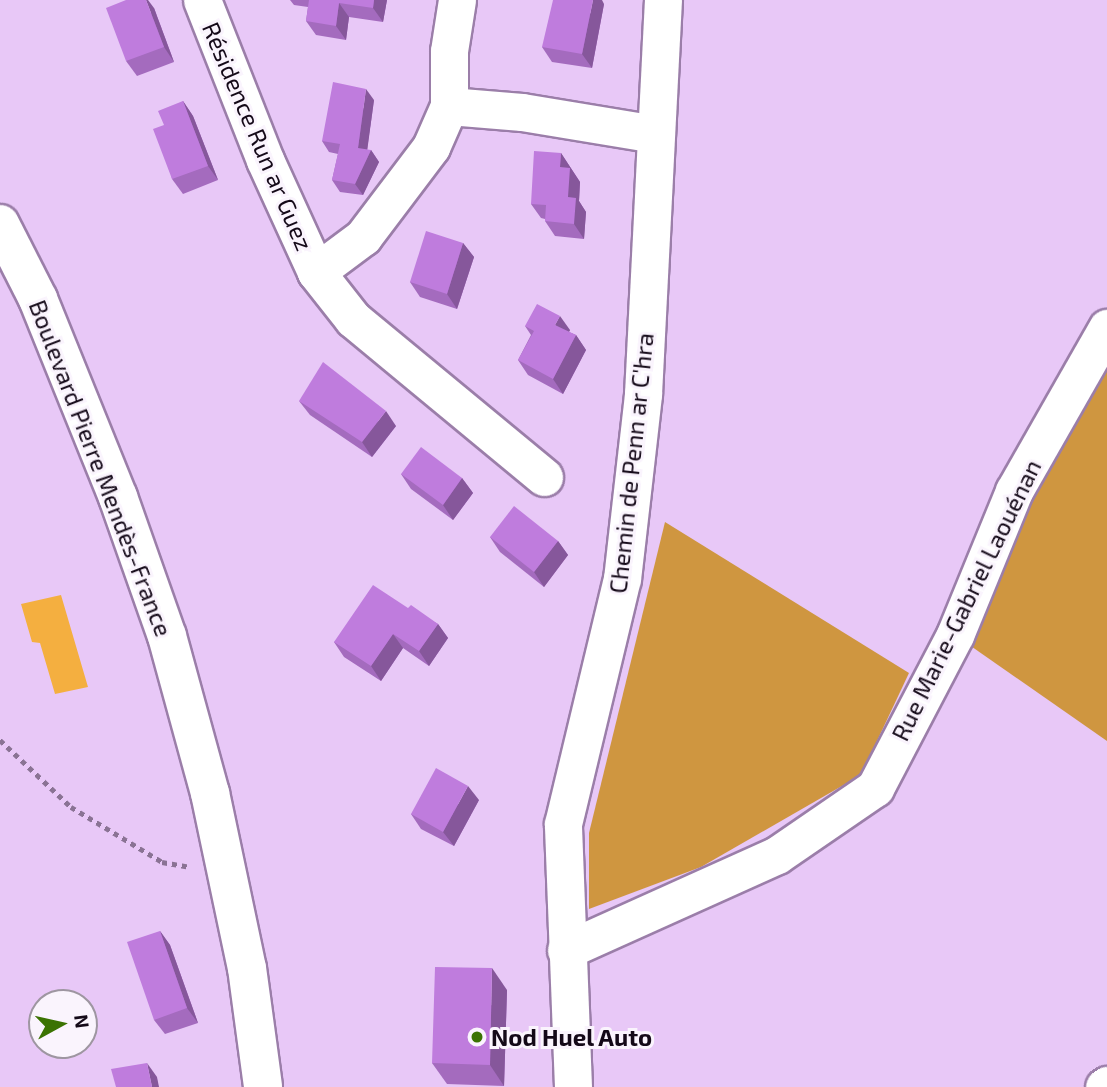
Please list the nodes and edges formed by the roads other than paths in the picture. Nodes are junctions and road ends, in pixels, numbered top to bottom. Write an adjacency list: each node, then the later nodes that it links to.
1 (202, 0): 7 (street, Résidence Run ar Guez)
2 (457, 0): 4 (street, Résidence Run ar Guez)
3 (663, 0): 5 (street, Chemin de Penn ar C'hra)
4 (449, 106): 5 (street); 7 (street, Résidence Run ar Guez)
5 (655, 134): 10 (street, Chemin de Penn ar C'hra)
6 (0, 224): 11 (main road, Boulevard Pierre Mendès-France)
7 (316, 272): 9 (street, Résidence Run ar Guez)
8 (1107, 328): 10 (street, Rue Marie-Gabriel Laouénan)
9 (544, 477)
10 (566, 950): 12 (street, Chemin de Penn ar C'hra)
11 (264, 1087)
12 (573, 1087)

